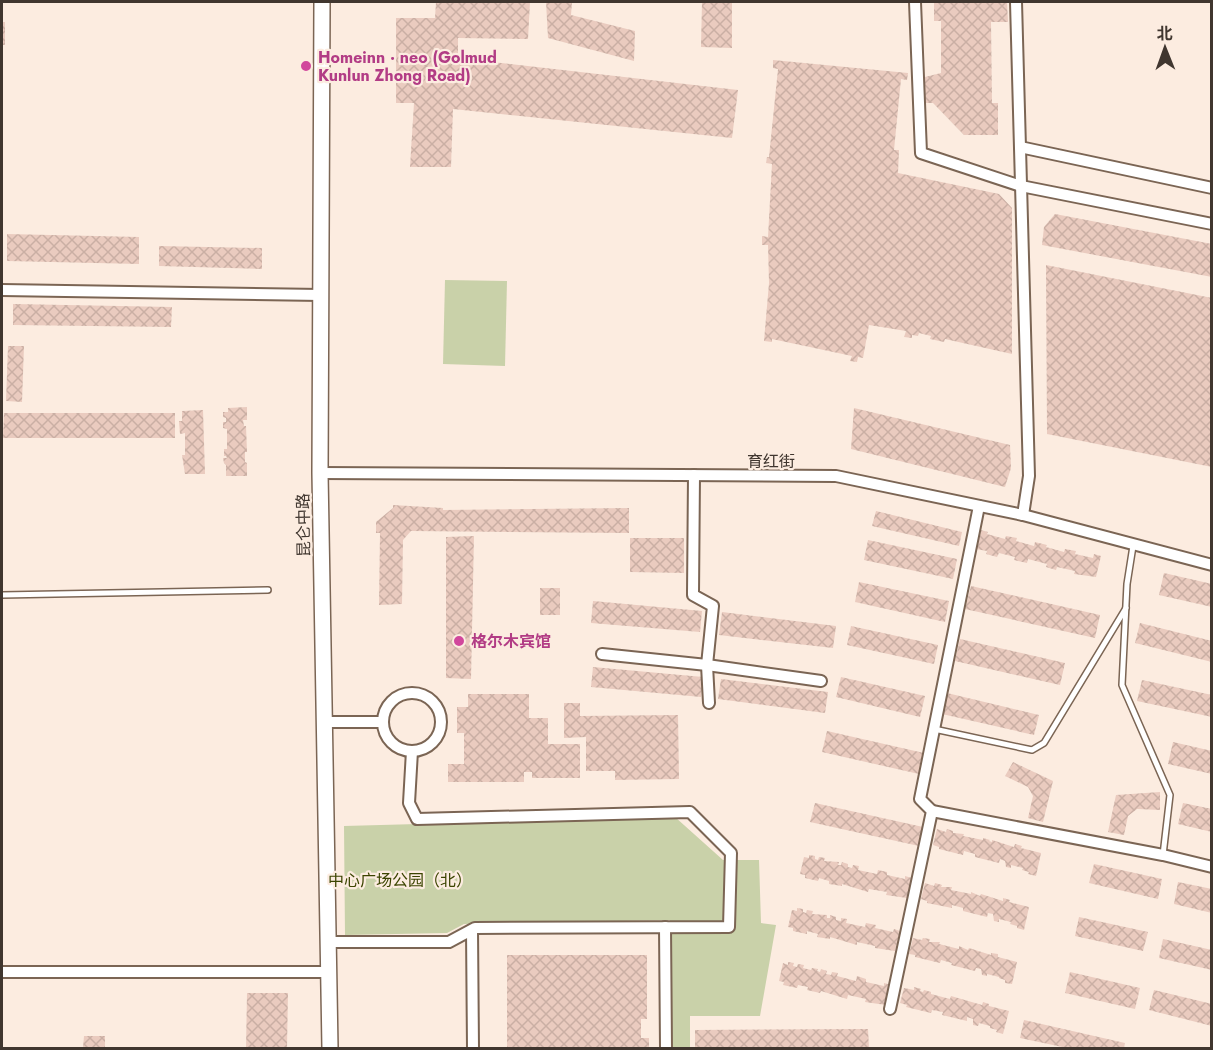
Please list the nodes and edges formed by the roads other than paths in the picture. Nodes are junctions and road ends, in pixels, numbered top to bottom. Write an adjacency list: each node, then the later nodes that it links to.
1 (322, 2): 9 (main road, 昆仑中路)
2 (915, 2): 5 (street)
3 (1017, 2): 4 (street)
4 (1020, 147): 5 (street); 6 (street)
5 (1021, 186): 7 (street); 13 (street)
6 (1212, 188)
7 (1212, 224)
8 (2, 290): 9 (street)
9 (321, 295): 10 (main road, 昆仑中路)
10 (320, 473): 11 (street, 育红街); 23 (main road, 昆仑中路)
11 (694, 475): 12 (street, 育红街); 20 (street)
12 (979, 507): 13 (street, 育红街); 25 (street)
13 (1023, 515): 14 (street, 育红街)
14 (1133, 546): 15 (street, 育红街); 18 (lane)
15 (1212, 565)
16 (268, 590): 17 (lane)
17 (2, 596)
18 (1126, 607): 25 (lane); 28 (lane)
19 (602, 654): 20 (street)
20 (707, 665): 21 (street); 22 (street)
21 (821, 681)
22 (709, 703)
23 (325, 722): 24 (street); 32 (main road, 昆仑中路)
24 (382, 722): 26 (street); 26 (street)
25 (934, 729): 27 (street)
26 (412, 752): 30 (street)
27 (932, 811): 28 (street); 35 (street)
28 (1163, 855): 29 (street)
29 (1212, 867)
30 (665, 927): 31 (street); 38 (street)
31 (472, 930): 32 (street); 37 (street)
32 (329, 942): 34 (main road, 昆仑中路)
33 (2, 972): 34 (street)
34 (330, 972): 36 (main road, 昆仑中路)
35 (890, 1009)
36 (330, 1048)
37 (473, 1048)
38 (666, 1048)

